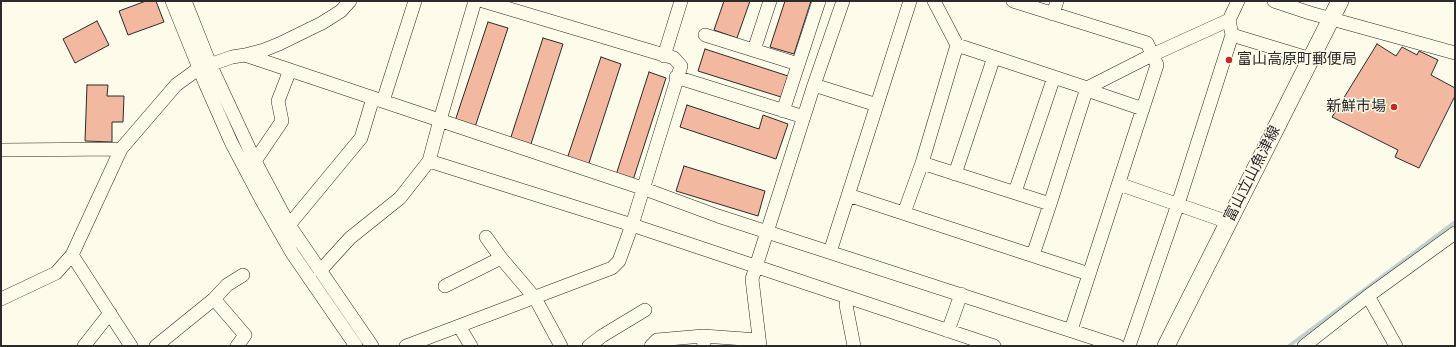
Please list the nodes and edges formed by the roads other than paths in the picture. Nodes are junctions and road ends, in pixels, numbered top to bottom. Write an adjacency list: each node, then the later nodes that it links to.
1 (172, 1): 33 (street)
2 (185, 1): 33 (street)
3 (350, 1): 27 (street)
4 (415, 1): 39 (street)
5 (475, 1): 44 (street)
6 (483, 1): 29 (street)
7 (681, 1): 29 (street)
8 (770, 1): 25 (street)
9 (819, 1): 32 (street)
10 (843, 1): 37 (street)
11 (910, 1): 40 (street)
12 (934, 1): 24 (street)
13 (1013, 1): 19 (street)
14 (1057, 1): 19 (street)
15 (1238, 1): 21 (street)
16 (1274, 1): 18 (street)
17 (1340, 1): 20 (main road, 富山立山魚津線)
18 (1311, 7): 20 (street)
19 (1053, 14): 28 (street)
20 (1330, 19): 26 (street); 31 (main road, 富山立山魚津線)
21 (1229, 20): 23 (street); 28 (street)
22 (705, 35): 25 (street)
23 (1232, 35): 31 (street); 56 (street)
24 (957, 45): 30 (street); 49 (street)
25 (754, 50): 32 (street)
26 (1455, 53)
27 (245, 55): 33 (street); 34 (street)
28 (1152, 55): 38 (street); 41 (street)
29 (664, 56): 36 (street)
30 (994, 57): 35 (street); 50 (street)
31 (1311, 59): 58 (main road, 富山立山魚津線)
32 (798, 64): 42 (street)
33 (204, 66): 45 (street); 47 (street); 90 (street)
34 (290, 70): 39 (street); 47 (street)
35 (1054, 76): 38 (street); 53 (street)
36 (676, 77): 42 (street); 52 (street)
37 (814, 85): 40 (street); 43 (street)
38 (1087, 88): 41 (street); 55 (street)
39 (378, 100): 44 (street); 59 (street)
40 (877, 105): 54 (street)
41 (1143, 109): 51 (street)
42 (783, 111): 43 (street)
43 (804, 117): 61 (street)
44 (440, 120): 48 (street); 52 (street)
45 (121, 149): 46 (street); 66 (street)
46 (1, 150)
47 (255, 161): 59 (street)
48 (429, 161): 60 (street); 69 (street)
49 (922, 163): 50 (street); 57 (street)
50 (955, 174): 53 (street)
51 (1119, 184): 56 (street); 70 (street)
52 (642, 188): 60 (street); 61 (street)
53 (1014, 192): 55 (street)
54 (848, 195): 57 (street); 64 (street)
55 (1050, 204): 65 (street)
56 (1178, 204): 58 (street); 100 (street)
57 (904, 213): 65 (street)
58 (1228, 222): 101 (main road, 富山立山魚津線)
59 (290, 225): 69 (street)
60 (632, 225): 68 (street); 76 (street)
61 (767, 232): 64 (street); 68 (street)
62 (1455, 233): 74 (street)
63 (486, 237): 67 (street)
64 (830, 252): 73 (street)
65 (1033, 255): 70 (street)
66 (72, 256): 77 (street); 80 (street)
67 (501, 258): 72 (street); 76 (street)
68 (756, 267): 75 (street); 85 (street)
69 (320, 271): 91 (street)
70 (1090, 274): 82 (street)
71 (243, 275): 78 (street)
72 (445, 286)
73 (961, 294): 82 (street); 83 (street)
74 (1368, 296): 102 (street); 103 (street)
75 (848, 297): 83 (street); 97 (street)
76 (535, 298): 81 (street); 94 (street)
77 (1, 299)
78 (214, 299): 88 (street); 89 (street)
79 (645, 310): 95 (street)
80 (110, 313): 86 (street); 87 (street)
81 (459, 326): 92 (street); 93 (street)
82 (1071, 330): 99 (street)
83 (948, 331): 98 (street)
84 (703, 341): 85 (street); 96 (street)
85 (759, 343)
86 (84, 346)
87 (131, 346)
88 (156, 346)
89 (237, 346)
90 (356, 346)
91 (372, 346)
92 (406, 346)
93 (471, 346)
94 (561, 346)
95 (590, 346)
96 (651, 346)
97 (854, 346)
98 (994, 346)
99 (1118, 346)
100 (1129, 346)
101 (1166, 346)
102 (1304, 346)
103 (1396, 346)

